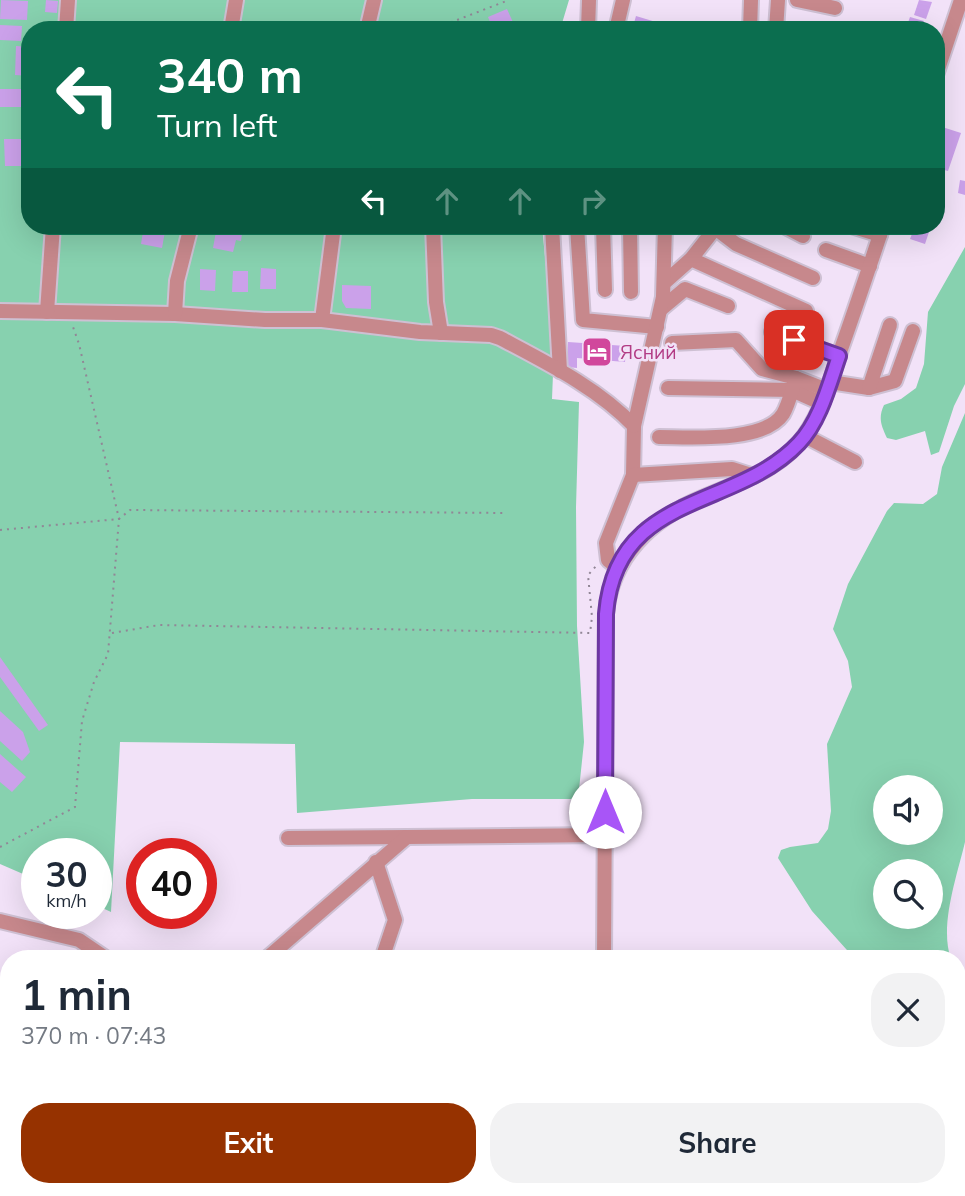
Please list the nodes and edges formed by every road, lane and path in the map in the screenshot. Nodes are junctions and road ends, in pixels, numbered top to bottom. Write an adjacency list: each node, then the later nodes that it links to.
1 (68, 0): 12 (street)
2 (236, 0): 13 (street)
3 (374, 0): 14 (street)
4 (509, 0): 15 (path)
5 (589, 0): 16 (street)
6 (623, 0): 17 (street)
7 (751, 0): 18 (street)
8 (778, 0): 19 (street)
9 (797, 0): 11 (street)
10 (961, 0): 20 (street)
11 (835, 8)
12 (67, 21)
13 (232, 21)
14 (369, 21)
15 (454, 21)
16 (588, 21)
17 (618, 21)
18 (750, 21)
19 (777, 21)
20 (945, 48)
21 (52, 235): 44 (street)
22 (189, 235): 46 (street)
23 (333, 235): 47 (street)
24 (433, 235): 52 (street)
25 (552, 235): 55 (street)
26 (578, 235): 49 (street)
27 (603, 235): 38 (street)
28 (630, 235): 39 (street)
29 (665, 235): 37 (street)
30 (710, 235): 34 (street)
31 (726, 235): 36 (street)
32 (880, 235): 35 (street)
33 (826, 250): 35 (street)
34 (691, 259): 37 (street); 43 (street)
35 (870, 266): 54 (street)
36 (813, 278)
37 (664, 283): 41 (street)
38 (605, 290)
39 (631, 292)
40 (728, 306): 41 (street)
41 (661, 309): 49 (street)
42 (0, 311): 44 (street)
43 (806, 311)
44 (47, 312): 45 (street)
45 (68, 312): 46 (street); 67 (path)
46 (175, 314): 47 (street)
47 (322, 320): 52 (street)
48 (890, 325): 58 (street)
49 (657, 327): 60 (street)
50 (913, 331): 58 (street)
51 (772, 332): 54 (street)
52 (441, 333): 55 (street)
53 (672, 343): 56 (street)
54 (839, 356): 59 (street)
55 (560, 371): 60 (street)
56 (794, 384): 57 (street); 59 (street); 62 (street)
57 (668, 388)
58 (869, 388): 59 (street)
59 (826, 392): 61 (street)
60 (635, 426): 64 (street)
61 (805, 436): 63 (street); 65 (street)
62 (659, 437)
63 (855, 462)
64 (632, 475): 65 (street); 70 (street)
65 (754, 476): 70 (street)
66 (504, 513): 67 (path)
67 (119, 519): 68 (path); 71 (path)
68 (0, 530)
69 (601, 561): 71 (path)
70 (618, 568): 72 (street)
71 (111, 633): 75 (path)
72 (605, 835): 73 (street); 81 (street)
73 (407, 837): 74 (street); 76 (street)
74 (288, 838)
75 (0, 847)
76 (376, 862): 79 (street); 80 (street)
77 (0, 921): 78 (street)
78 (94, 950)
79 (276, 950)
80 (385, 950)
81 (604, 950)

